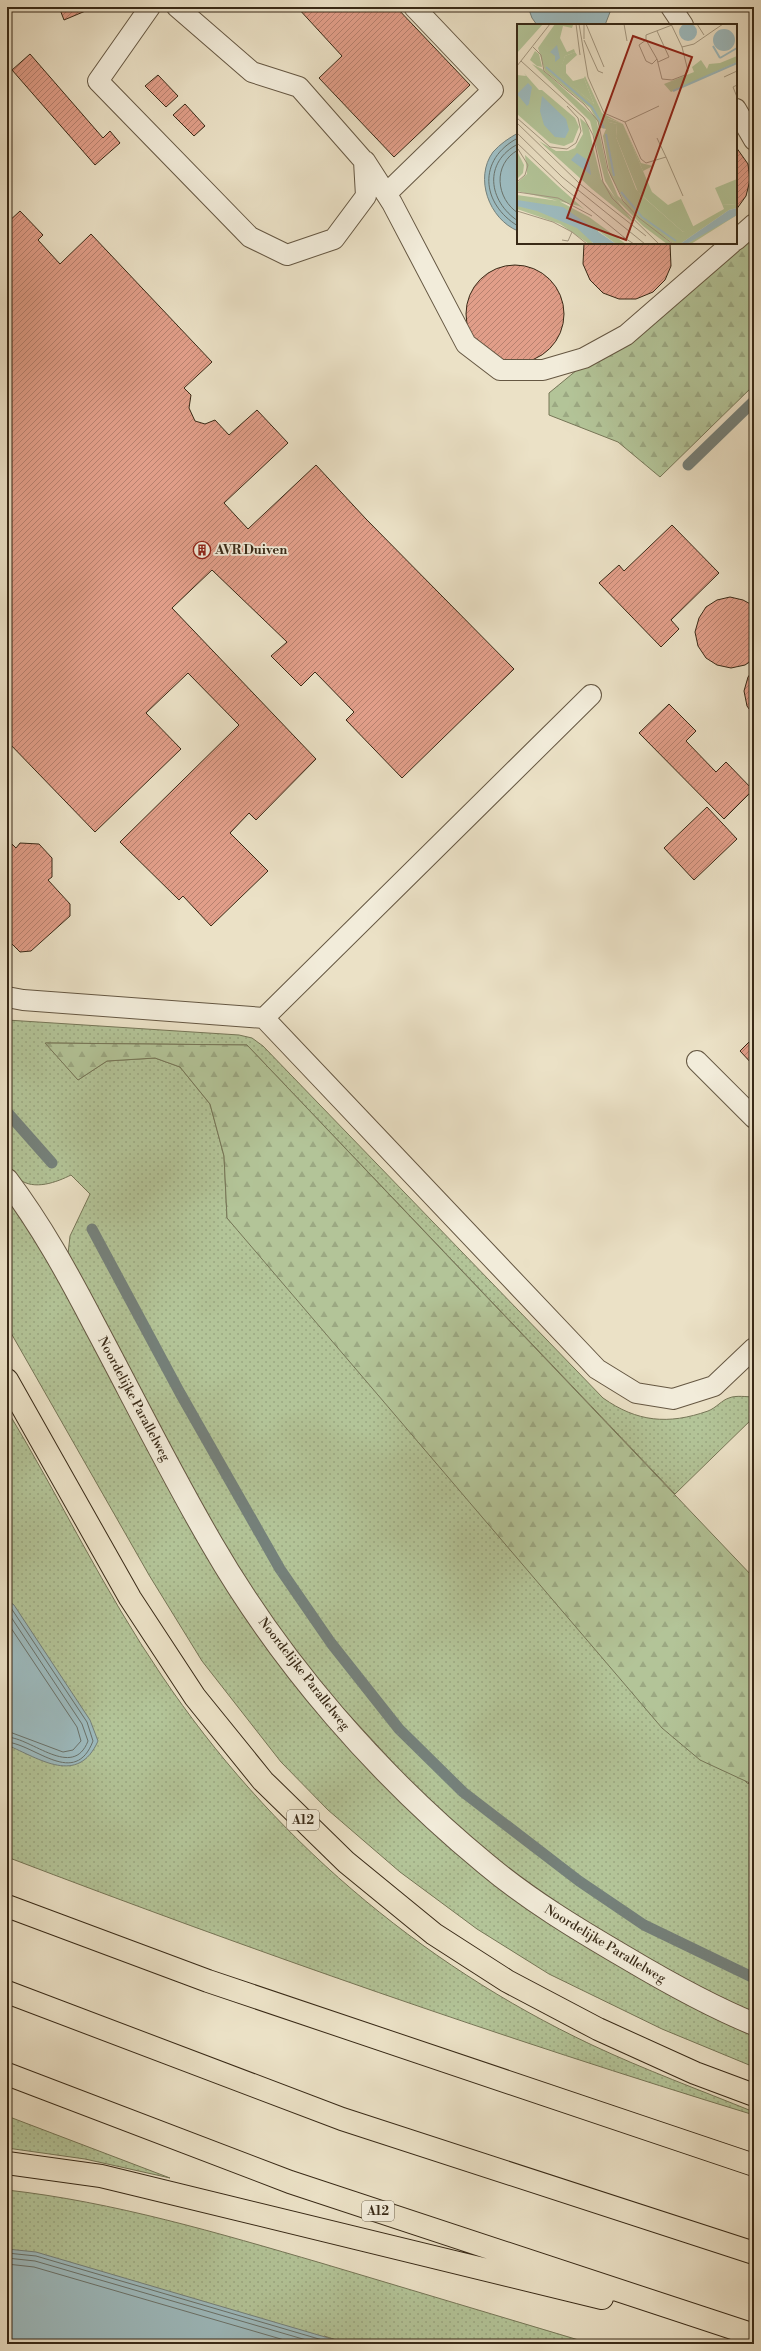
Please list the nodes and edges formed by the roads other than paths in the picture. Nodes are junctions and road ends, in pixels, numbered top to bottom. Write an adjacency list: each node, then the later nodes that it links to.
1 (150, 7): 8 (lane)
2 (177, 7): 8 (lane)
3 (414, 7): 9 (lane)
4 (671, 7): 5 (lane)
5 (682, 24)
6 (737, 111): 7 (lane)
7 (754, 140)
8 (364, 161): 9 (lane)
9 (386, 194): 12 (lane)
10 (754, 224): 11 (lane)
11 (737, 239)
12 (731, 244)
13 (591, 695): 15 (lane)
14 (7, 997): 15 (lane)
15 (264, 1018): 19 (lane)
16 (697, 1061): 17 (lane)
17 (754, 1118)
18 (7, 1180): 23 (street, Noordelijke Parallelweg)
19 (754, 1348)
20 (7, 1380): 25 (highway, A12)
21 (7, 1906): 27 (highway)
22 (7, 1992): 28 (highway)
23 (754, 2024)
24 (7, 2074): 29 (highway, A12)
25 (754, 2095)
26 (7, 2162): 29 (highway, A12)
27 (754, 2165)
28 (754, 2253)
29 (754, 2335)

